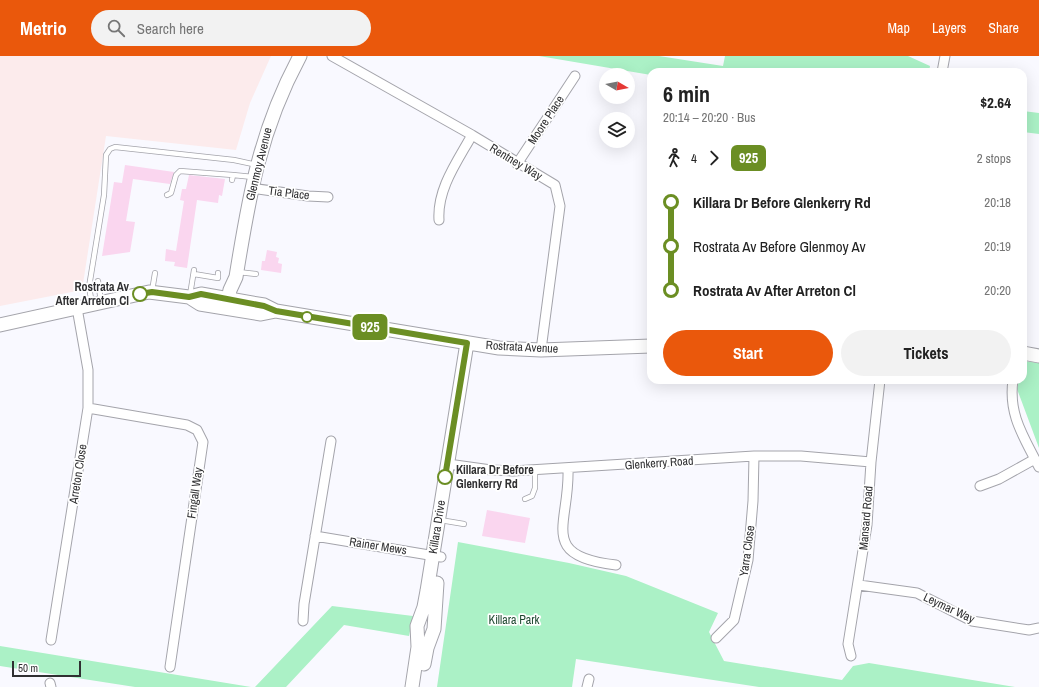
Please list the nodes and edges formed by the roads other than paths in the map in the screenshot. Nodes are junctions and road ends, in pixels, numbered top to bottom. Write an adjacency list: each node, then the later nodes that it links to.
1 (300, 56): 8 (street, Glenmoy Avenue)
2 (332, 56): 6 (street, Rentney Way)
3 (945, 56): 4 (street)
4 (943, 68)
5 (575, 76): 7 (street, Moore Place)
6 (472, 135): 7 (street, Rentney Way); 13 (street)
7 (517, 164): 27 (street, Rentney Way)
8 (254, 176): 9 (lane); 10 (street, Tia Place); 12 (lane); 16 (street, Glenmoy Avenue)
9 (167, 195)
10 (328, 197)
11 (95, 204): 12 (lane)
12 (102, 204): 21 (lane)
13 (440, 220)
14 (155, 273): 19 (lane)
15 (218, 273): 20 (lane)
16 (236, 274): 17 (lane); 22 (street, Glenmoy Avenue)
17 (256, 274)
18 (98, 281): 21 (lane)
19 (152, 292): 20 (street, Rostrata Avenue); 21 (street, Rostrata Avenue)
20 (189, 297): 22 (street, Rostrata Avenue)
21 (97, 304): 23 (street, Rostrata Avenue)
22 (231, 304): 25 (street, Rostrata Avenue)
23 (77, 308): 24 (street, Rostrata Avenue); 32 (street, Arreton Close)
24 (0, 324)
25 (471, 344): 27 (street, Rostrata Avenue); 37 (street, Killara Drive)
26 (647, 346): 27 (street, Rostrata Avenue)
27 (542, 350)
28 (1027, 354): 29 (street)
29 (1039, 356)
30 (880, 384): 35 (street, Mansard Road)
31 (1012, 384): 36 (street)
32 (88, 408): 51 (street, Arreton Close); 53 (street, Fingall Way)
33 (331, 441): 44 (street)
34 (754, 456): 35 (street, Glenkerry Road); 38 (street, Glenkerry Road); 50 (street, Yarra Close)
35 (871, 462): 47 (street, Mansard Road)
36 (1037, 463): 40 (street)
37 (452, 465): 39 (street, Glenkerry Road); 42 (street, Killara Drive)
38 (568, 469): 39 (street, Glenkerry Road); 46 (street)
39 (535, 471): 41 (lane)
40 (980, 486)
41 (525, 499)
42 (442, 520): 43 (lane); 45 (street, Killara Drive)
43 (464, 524)
44 (315, 536): 45 (street, Rainer Mews); 48 (street)
45 (437, 556): 54 (street, Killara Drive); 55 (street, Killara Drive)
46 (616, 566)
47 (859, 585): 49 (street, Leymar Way); 52 (street, Mansard Road)
48 (304, 621)
49 (1039, 628)
50 (716, 638)
51 (51, 640)
52 (851, 656)
53 (170, 667)
54 (412, 687)
55 (420, 687)

